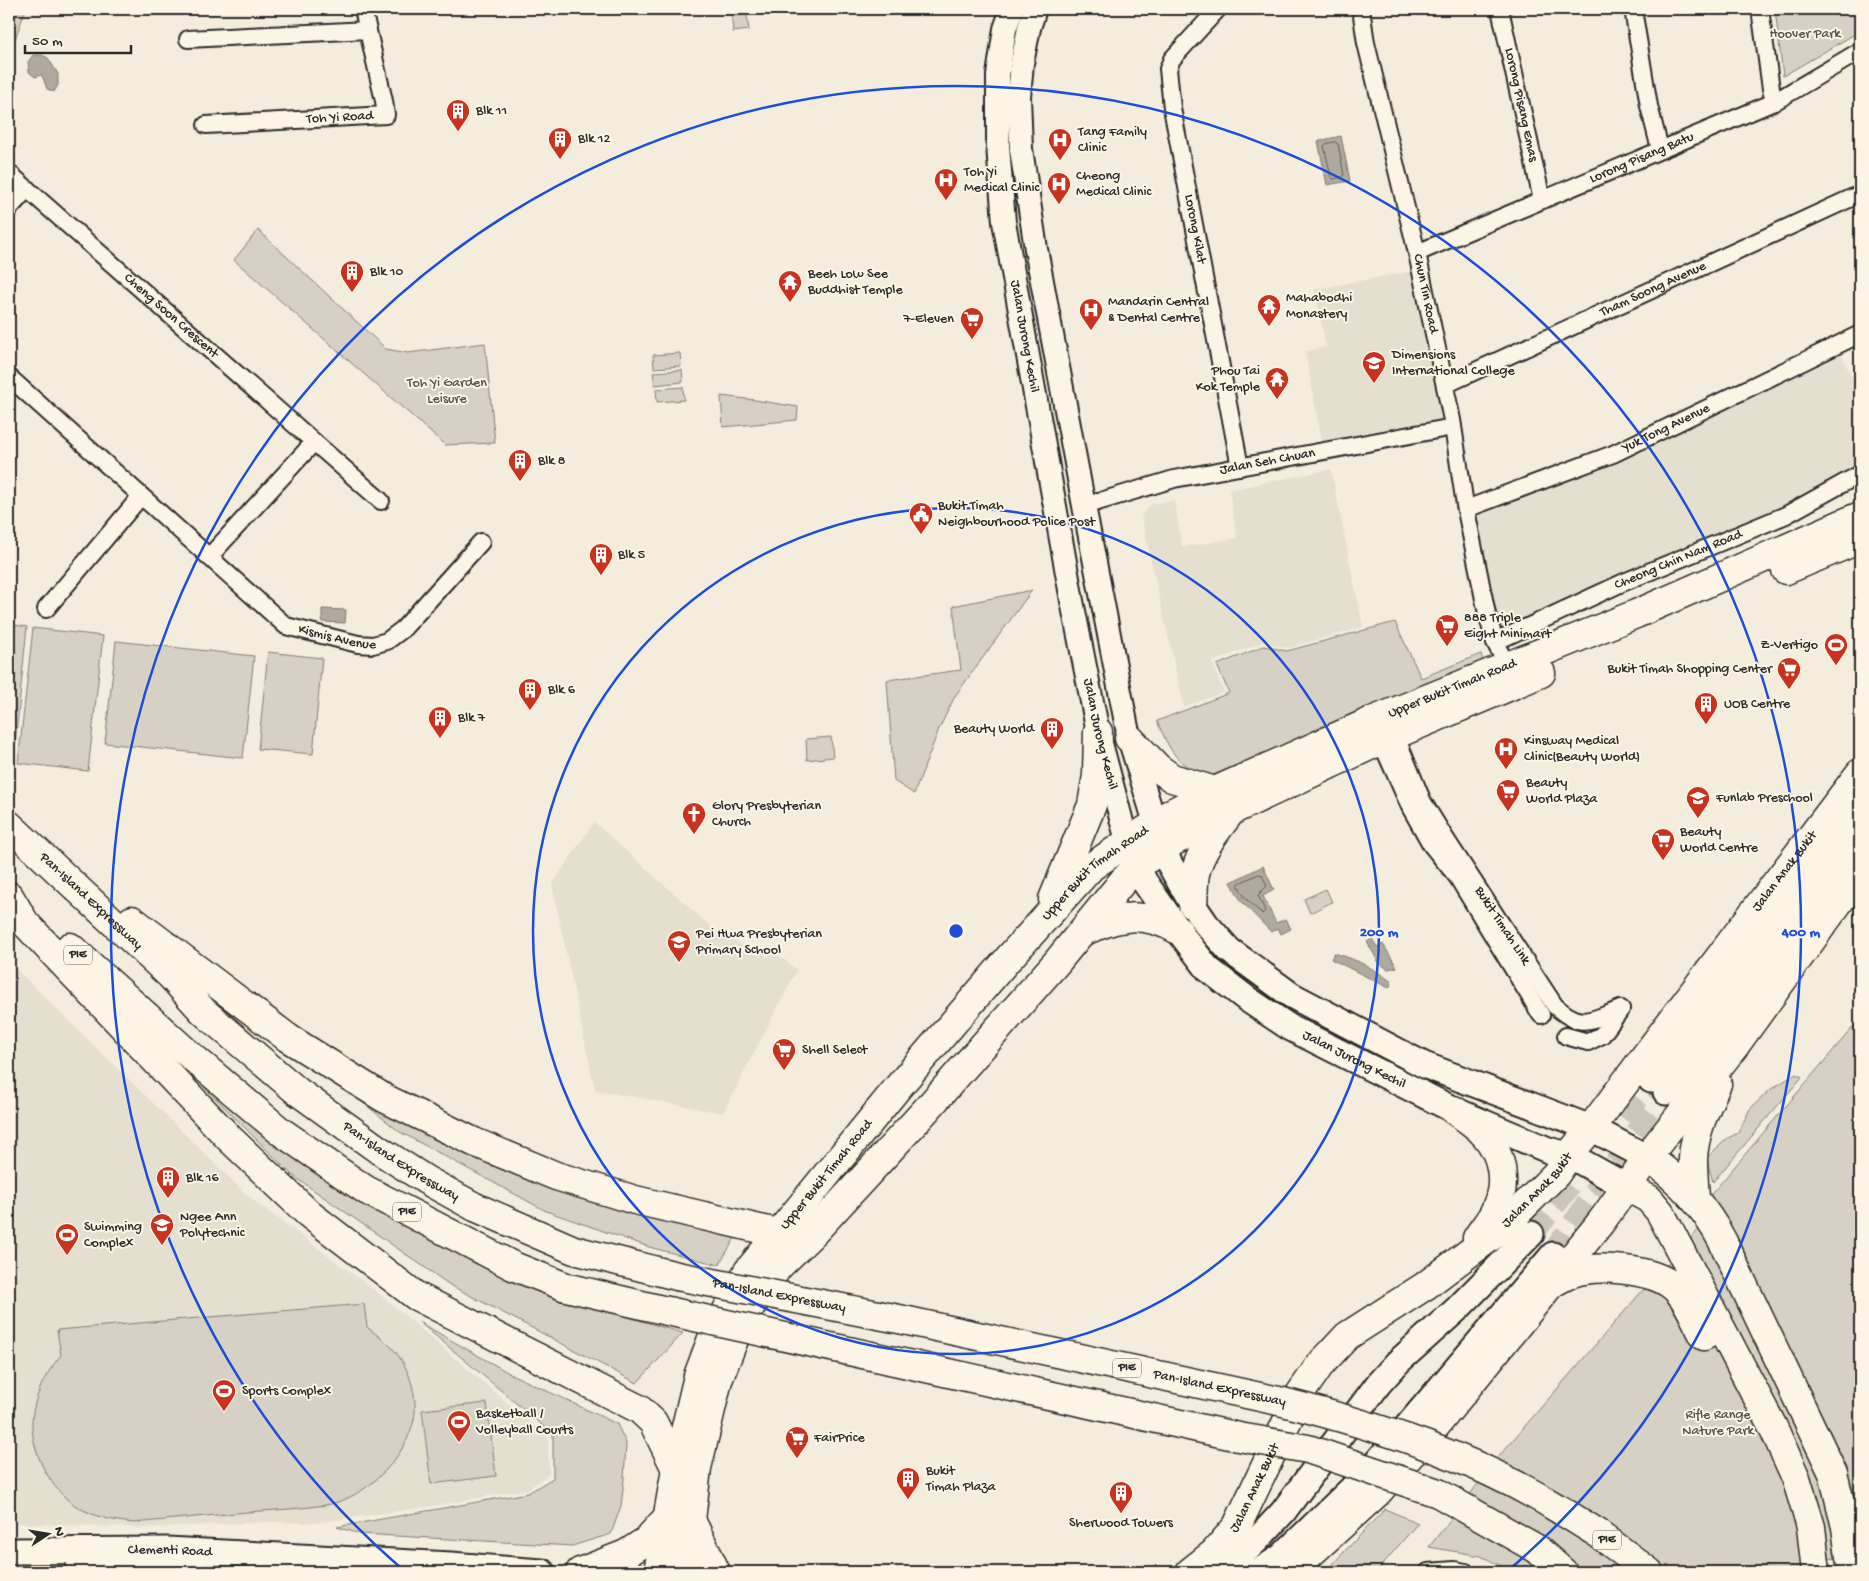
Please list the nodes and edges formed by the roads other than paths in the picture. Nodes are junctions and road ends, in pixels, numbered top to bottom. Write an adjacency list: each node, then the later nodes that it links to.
1 (362, 9): 9 (street, Toh Yi Road)
2 (1012, 9): 40 (main road, Jalan Jurong Kechil)
3 (1035, 9): 30 (main road, Jalan Jurong Kechil)
4 (1217, 9): 26 (street, Lorong Kilat)
5 (1361, 9): 20 (street, Chun Tin Road)
6 (1500, 9): 18 (street, Lorong Pisang Emas)
7 (1633, 9): 14 (street)
8 (1760, 9): 12 (street)
9 (368, 30): 10 (street); 13 (street, Toh Yi Road)
10 (188, 39)
11 (1860, 51): 12 (street, Lorong Pisang Batu)
12 (1774, 102): 14 (street, Lorong Pisang Batu)
13 (206, 125)
14 (1660, 149): 18 (street, Lorong Pisang Batu)
15 (9, 173): 16 (street, Cheng Soon Crescent)
16 (27, 189): 19 (street); 25 (street, Cheng Soon Crescent)
17 (1860, 194): 23 (street, Tham Soong Avenue)
18 (1542, 200): 20 (street, Lorong Pisang Batu)
19 (9, 209)
20 (1417, 253): 23 (street, Chun Tin Road)
21 (1860, 334): 31 (street, Yuk Tong Avenue)
22 (9, 378): 28 (street, Kismis Avenue)
23 (1445, 385): 24 (street, Chun Tin Road)
24 (1453, 426): 26 (street, Jalan Seh Chuan); 31 (street, Chun Tin Road)
25 (314, 442): 29 (street, Cheng Soon Crescent); 35 (street)
26 (1240, 467): 30 (street, Jalan Seh Chuan)
27 (1860, 474): 37 (street, Cheong Chin Nam Road)
28 (141, 496): 35 (street, Kismis Avenue); 36 (street)
29 (381, 501)
30 (1084, 506): 41 (main road, Jalan Jurong Kechil)
31 (1466, 510): 37 (street, Chun Tin Road)
32 (1860, 516): 38 (highway, Upper Bukit Timah Road)
33 (1860, 539): 39 (highway, Upper Bukit Timah Road)
34 (481, 542): 35 (street, Kismis Avenue)
35 (209, 558)
36 (46, 609)
37 (1495, 642): 38 (street, Chun Tin Road)
38 (1507, 666): 39 (highway, Upper Bukit Timah Road)
39 (1384, 728): 43 (highway, Upper Bukit Timah Road); 57 (street, Bukit Timah Link); 58 (street, Bukit Timah Link)
40 (1098, 732): 47 (main road, Jalan Jurong Kechil); 54 (highway)
41 (1129, 738): 43 (highway); 46 (main road, Jalan Jurong Kechil)
42 (1860, 773): 61 (highway, Jalan Anak Bukit)
43 (1224, 801): 46 (highway, Upper Bukit Timah Road); 52 (highway)
44 (1860, 802): 48 (main road, Jalan Anak Bukit)
45 (9, 825): 53 (highway, Pan-Island Expressway / PIE)
46 (1159, 835): 47 (highway, Upper Bukit Timah Road); 49 (highway, Upper Bukit Timah Road); 52 (main road, Jalan Jurong Kechil)
47 (1128, 840): 49 (main road, Jalan Jurong Kechil); 54 (highway, Upper Bukit Timah Road)
48 (1860, 842)
49 (1137, 867): 55 (main road, Jalan Jurong Kechil); 56 (highway, Upper Bukit Timah Road)
50 (1860, 873): 59 (highway)
51 (9, 894): 72 (highway); 89 (highway, PIE, bridge)
52 (1193, 905): 61 (main road, Jalan Jurong Kechil)
53 (102, 912): 66 (highway); 90 (highway, Pan-Island Expressway / PIE, bridge)
54 (1046, 916): 66 (highway, Upper Bukit Timah Road)
55 (1178, 930): 56 (highway); 60 (main road, Jalan Jurong Kechil)
56 (1082, 932): 73 (highway, Upper Bukit Timah Road)
57 (1541, 1015)
58 (1566, 1036)
59 (1734, 1046): 63 (highway); 65 (highway)
60 (1454, 1110): 62 (main road, Jalan Jurong Kechil); 69 (highway)
61 (1591, 1128): 62 (highway, Jalan Anak Bukit); 63 (main road, Jalan Jurong Kechil)
62 (1569, 1154): 64 (main road, Jalan Jurong Kechil); 69 (highway, Jalan Anak Bukit)
63 (1648, 1158): 64 (highway); 65 (highway)
64 (1627, 1187): 70 (highway); 71 (highway)
65 (1695, 1198): 92 (highway)
66 (777, 1233): 72 (highway, Upper Bukit Timah Road)
67 (1531, 1234): 84 (main road, Jalan Anak Bukit)
68 (1553, 1255): 85 (main road)
69 (1462, 1260): 83 (highway, Jalan Anak Bukit)
70 (1681, 1276): 71 (highway); 91 (highway)
71 (1550, 1284): 86 (highway)
72 (676, 1469): 73 (highway, Upper Bukit Timah Road)
73 (679, 1519): 79 (highway); 80 (highway, Upper Bukit Timah Road); 81 (highway, Upper Bukit Timah Road); 82 (highway)
74 (9, 1551): 76 (main road, Clementi Road)
75 (9, 1562): 77 (main road, Clementi Road)
76 (505, 1571): 78 (main road, Clementi Road)
77 (194, 1572)
78 (542, 1572)
79 (580, 1572)
80 (658, 1572)
81 (685, 1572)
82 (716, 1572)
83 (1190, 1572)
84 (1224, 1572)
85 (1258, 1572)
86 (1290, 1572)
87 (1428, 1572): 88 (street)
88 (1466, 1572)
89 (1563, 1572)
90 (1649, 1572)
91 (1816, 1572)
92 (1852, 1572)

